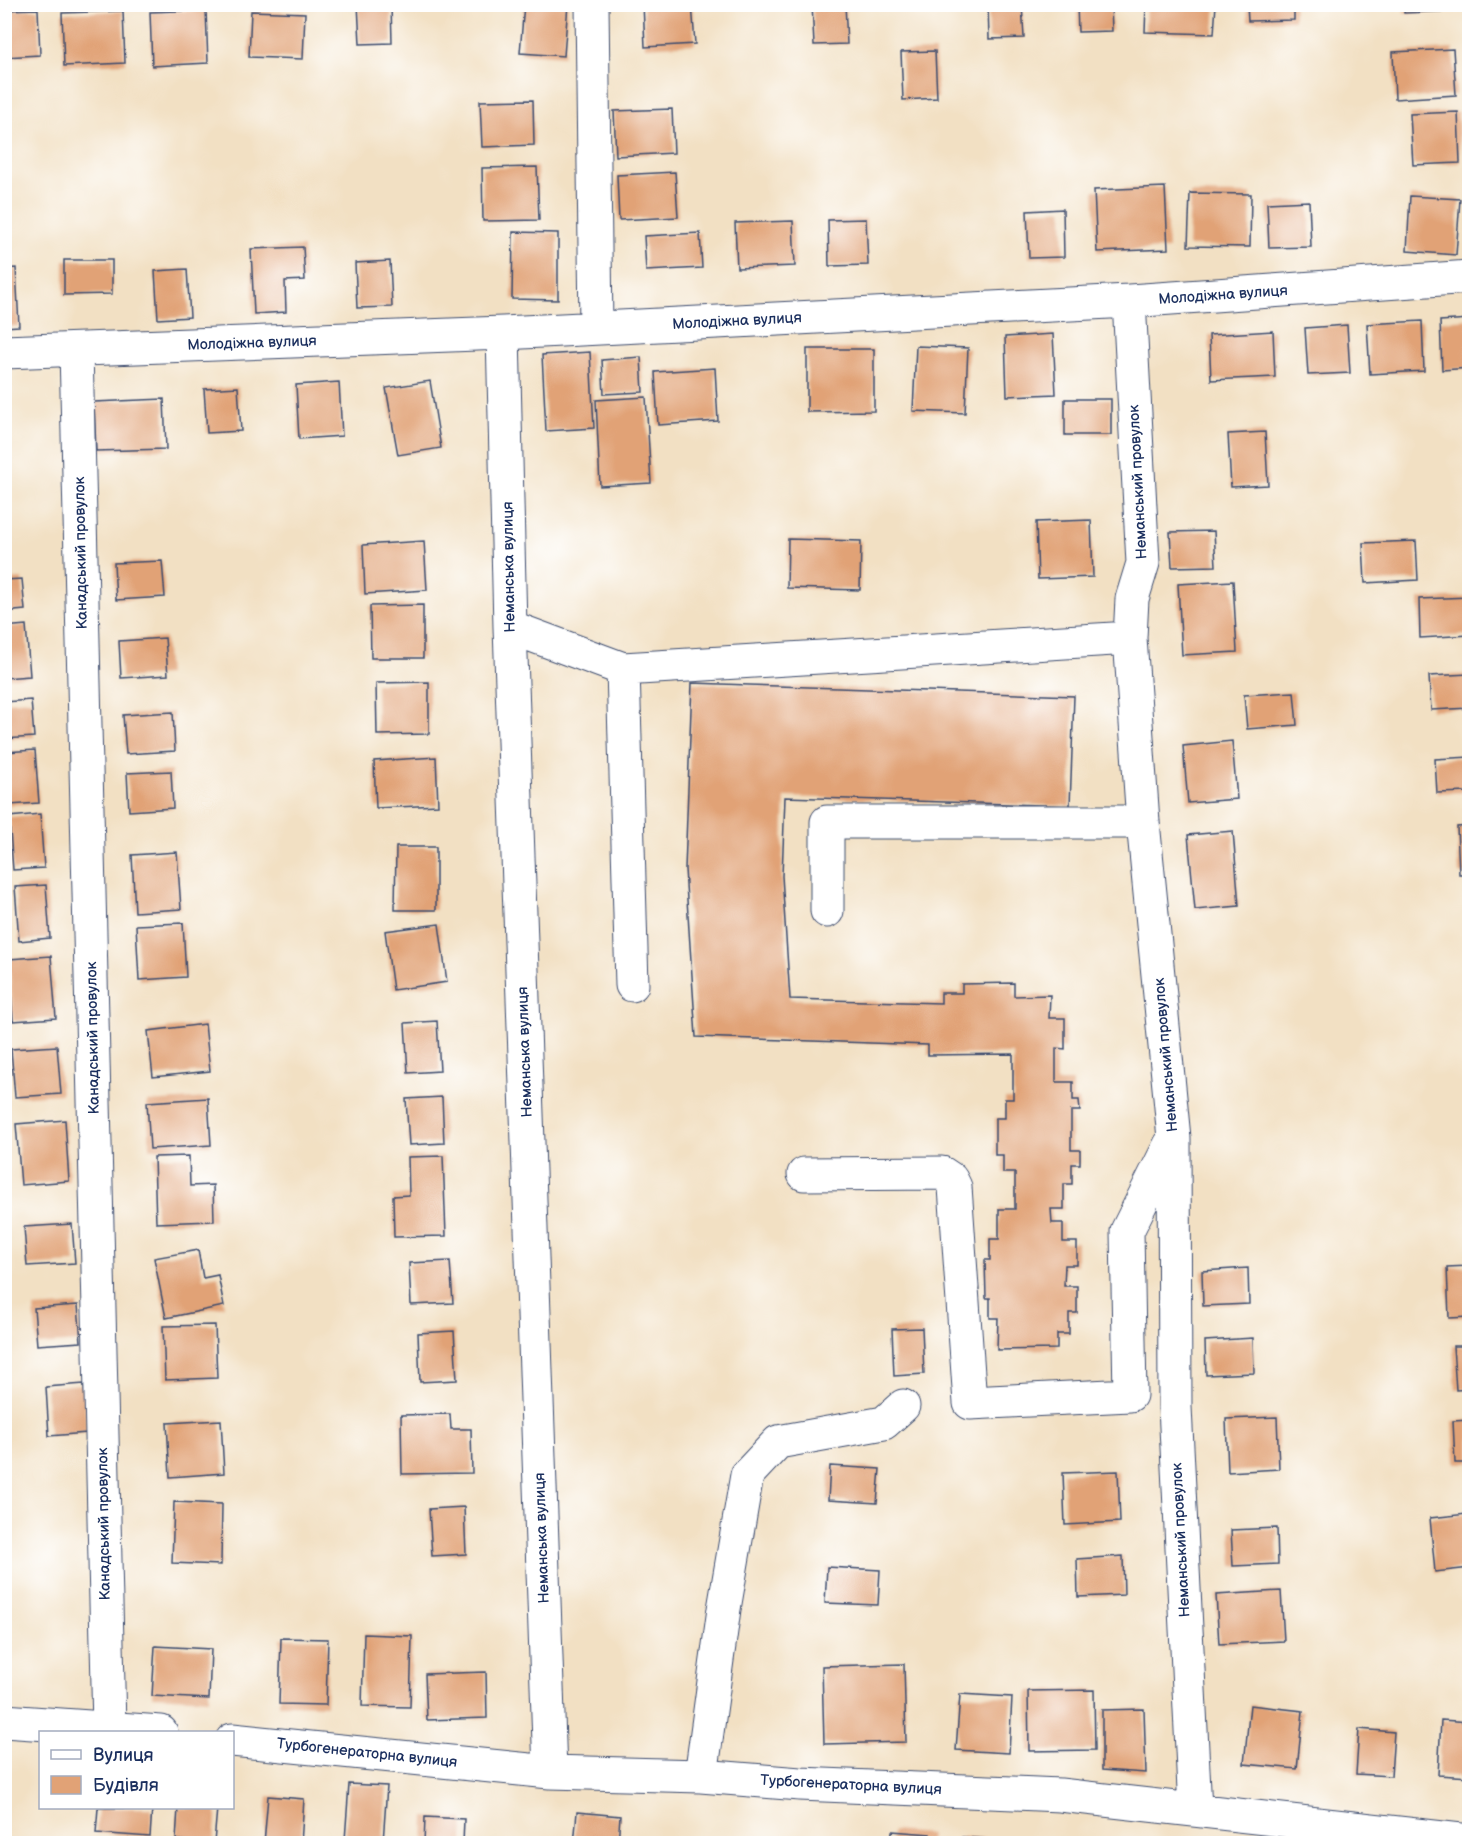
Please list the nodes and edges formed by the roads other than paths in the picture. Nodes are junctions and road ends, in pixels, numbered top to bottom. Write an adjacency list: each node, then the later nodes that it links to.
1 (592, 4): 4 (street)
2 (1470, 276): 3 (street, Молодіжна вулиця)
3 (1129, 301): 4 (street, Молодіжна вулиця); 9 (street, Неманський провулок)
4 (596, 328): 5 (street, Молодіжна вулиця)
5 (503, 333): 6 (street, Молодіжна вулиця); 8 (street, Неманська вулиця)
6 (76, 350): 7 (street, Молодіжна вулиця); 18 (street, Канадський провулок)
7 (4, 352)
8 (510, 627): 10 (street); 21 (street, Неманська вулиця)
9 (1130, 638): 10 (street); 11 (street, Неманський провулок)
10 (624, 669): 13 (street)
11 (1143, 822): 12 (street); 14 (street, Неманський провулок)
12 (827, 911)
13 (632, 985)
14 (1174, 1138): 15 (street); 23 (street, Неманський провулок)
15 (804, 1174)
16 (903, 1406): 22 (street)
17 (4, 1721): 18 (street)
18 (109, 1727): 19 (street)
19 (151, 1731)
20 (234, 1740): 21 (street, Турбогенераторна вулиця)
21 (550, 1772): 22 (street, Турбогенераторна вулиця)
22 (701, 1776): 23 (street, Турбогенераторна вулиця)
23 (1195, 1810): 24 (street, Турбогенераторна вулиця)
24 (1470, 1841)

